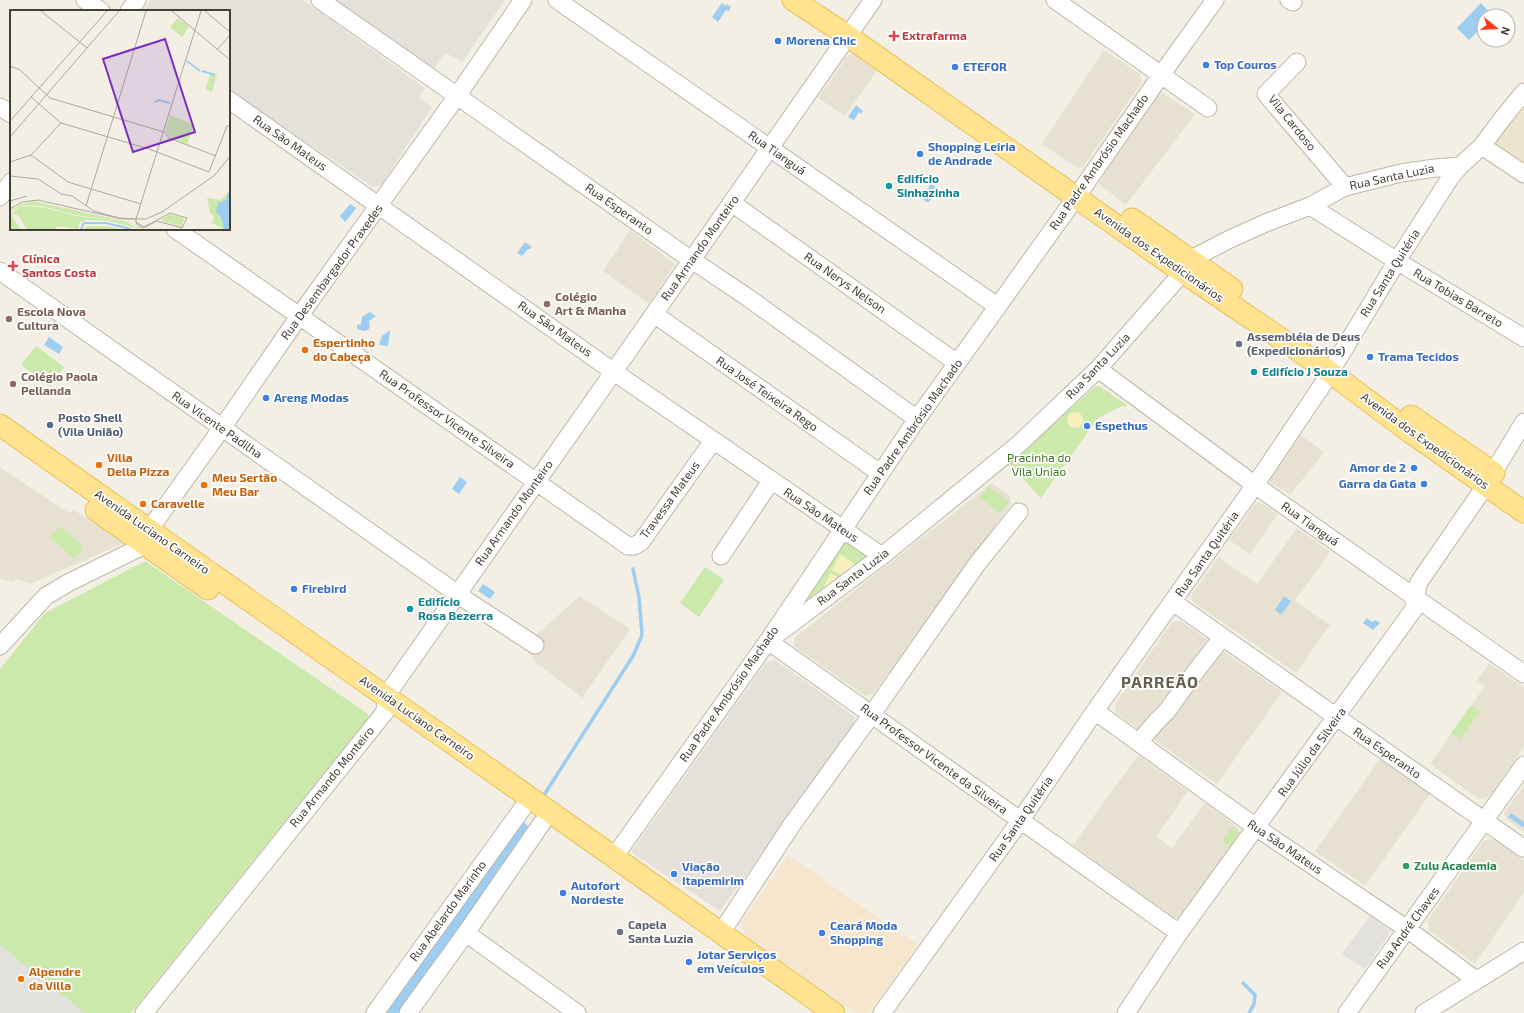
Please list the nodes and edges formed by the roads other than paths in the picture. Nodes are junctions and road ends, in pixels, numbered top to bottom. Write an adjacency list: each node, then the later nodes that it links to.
1 (85, 0): 11 (street)
2 (137, 0): 12 (street)
3 (320, 0): 17 (street, Rua Esperanto)
4 (523, 0): 17 (street, Rua Desembargador Praxedes)
5 (557, 0): 23 (street, Rua Tianguá)
6 (794, 0): 13 (main road, Avenida dos Expedicionários)
7 (820, 0): 13 (main road, Avenida dos Expedicionários)
8 (872, 0): 13 (street, Rua Armando Monteiro)
9 (1055, 0): 15 (street)
10 (1215, 0): 15 (street, Rua Padre Ambrósio Machado)
11 (100, 10)
12 (130, 10)
13 (851, 30): 23 (street, Rua Armando Monteiro); 28 (main road, Avenida dos Expedicionários)
14 (1297, 62): 27 (street, Vila Cardoso)
15 (1161, 75): 20 (street); 28 (street, Rua Padre Ambrósio Machado)
16 (1524, 92): 22 (street, Rua Santa Quitéria)
17 (457, 96): 31 (street, Rua Desembargador Praxedes); 34 (street, Rua Esperanto)
18 (230, 101): 31 (street, Rua São Mateus)
19 (0, 107): 21 (street)
20 (1208, 108)
21 (10, 113)
22 (1482, 146): 24 (street, Rua Santa Quitéria); 25 (street)
23 (769, 147): 30 (street, Rua Armando Monteiro); 38 (street, Rua Tianguá)
24 (1460, 166): 27 (street, Rua Santa Luzia); 35 (street, Rua Santa Quitéria)
25 (1524, 174)
26 (10, 183): 29 (street)
27 (1345, 187): 32 (street, Rua Santa Luzia)
28 (1080, 192): 36 (main road, Avenida dos Expedicionários); 38 (street, Rua Padre Ambrósio Machado)
29 (0, 197)
30 (732, 203): 34 (street, Rua Armando Monteiro); 42 (street, Rua Nerys Nelson)
31 (380, 206): 40 (street, Rua Desembargador Praxedes); 45 (street, Rua São Mateus)
32 (1310, 206): 35 (street, Rua Tobias Barreto); 36 (street, Rua Santa Luzia)
33 (176, 230): 40 (street, Rua Professor Vicente Silveira)
34 (691, 260): 39 (street, Rua Armando Monteiro); 46 (street, Rua Esperanto)
35 (1397, 261): 41 (street, Rua Tobias Barreto); 43 (street, Rua Santa Quitéria)
36 (1187, 266): 43 (main road, Avenida dos Expedicionários); 44 (street, Rua Santa Luzia)
37 (0, 271): 49 (street, Rua Vicente Padilha)
38 (997, 306): 42 (street, Rua Padre Ambrósio Machado)
39 (654, 314): 45 (street, Rua Armando Monteiro); 53 (street, Rua José Teixeira Rego)
40 (300, 315): 49 (street, Rua Desembargador Praxedes); 56 (street, Rua Professor Vicente Silveira)
41 (1524, 338)
42 (957, 363): 46 (street, Rua Padre Ambrósio Machado)
43 (1333, 367): 54 (main road, Avenida dos Expedicionários); 57 (street, Rua Santa Quitéria)
44 (1098, 369): 57 (street, Rua Tianguá); 65 (street, Rua Santa Luzia)
45 (614, 372): 50 (street, Rua São Mateus); 56 (street, Rua Armando Monteiro)
46 (917, 419): 53 (street, Rua Padre Ambrósio Machado)
47 (1524, 422): 54 (street, Rua Júlio da Silveira)
48 (0, 425): 52 (main road, Avenida Luciano Carneiro)
49 (222, 428): 62 (street, Rua Desembargador Praxedes); 66 (street, Rua Vicente Padilha)
50 (713, 440): 55 (street, Rua São Mateus); 63 (street, Travessa Mateus)
51 (0, 441): 52 (main road, Avenida Luciano Carneiro)
52 (56, 473): 62 (main road, Avenida Luciano Carneiro)
53 (880, 473): 61 (street, Rua Padre Ambrósio Machado)
54 (1490, 479): 58 (main road, Avenida dos Expedicionários); 60 (main road, Avenida dos Expedicionários); 67 (street, Rua Júlio da Silveira)
55 (771, 481): 61 (street, Rua São Mateus); 64 (street)
56 (536, 482): 63 (street, Rua Professor Vicente Silveira); 66 (street, Rua Armando Monteiro)
57 (1255, 485): 67 (street, Rua Tianguá); 68 (street, Rua Santa Quitéria)
58 (1524, 494)
59 (1019, 512): 76 (street)
60 (1524, 512)
61 (843, 530): 65 (street, Rua São Mateus); 69 (street, Rua Padre Ambrósio Machado)
62 (147, 538): 72 (street); 74 (main road, Avenida Luciano Carneiro)
63 (620, 541)
64 (721, 556)
65 (882, 556): 69 (street, Rua Santa Luzia)
66 (457, 593): 71 (street, Rua Vicente Padilha); 74 (street, Rua Armando Monteiro)
67 (1415, 597): 73 (street, Rua Tianguá); 77 (street, Rua Júlio da Silveira)
68 (1173, 602): 75 (street, Rua Santa Quitéria); 77 (street, Rua Esperanto)
69 (768, 640): 76 (street, Rua Professor Vicente da Silveira); 85 (street, Rua Padre Ambrósio Machado)
70 (1217, 644): 78 (street)
71 (535, 645)
72 (0, 646)
73 (1524, 674)
74 (385, 704): 80 (main road, Avenida Luciano Carneiro); 93 (street, Rua Armando Monteiro)
75 (1095, 711): 78 (street, Rua São Mateus); 81 (street, Rua Santa Quitéria)
76 (872, 714): 81 (street, Rua Professor Vicente da Silveira); 88 (street)
77 (1336, 717): 82 (street, Rua Esperanto); 83 (street, Rua Júlio da Silveira)
78 (1138, 742): 83 (street, Rua São Mateus)
79 (1524, 765): 82 (street, Rua André Chaves)
80 (535, 812): 85 (main road, Avenida Luciano Carneiro); 87 (street); 92 (main road, Avenida Luciano Carneiro); 94 (street, Rua Abelardo Marinho)
81 (1020, 821): 89 (street, Rua Professor Vicente da Silveira); 97 (street, Rua Santa Quitéria)
82 (1485, 821): 84 (street, Rua Esperanto); 86 (street, Rua André Chaves)
83 (1257, 828): 86 (street, Rua São Mateus); 89 (street, Rua Júlio da Silveira)
84 (1523, 848)
85 (614, 857): 88 (main road, Avenida Luciano Carneiro)
86 (1407, 929): 91 (street, Rua São Mateus); 99 (street, Rua André Chaves)
87 (466, 933): 95 (street); 96 (street)
88 (721, 933): 92 (main road, Avenida Luciano Carneiro)
89 (1180, 933): 98 (street, Rua Júlio da Silveira)
90 (1524, 951): 91 (street)
91 (1476, 980): 100 (street)
92 (822, 1010)
93 (144, 1013)
94 (375, 1013)
95 (408, 1013)
96 (577, 1013)
97 (882, 1013)
98 (1126, 1013)
99 (1347, 1013)
100 (1424, 1013)

